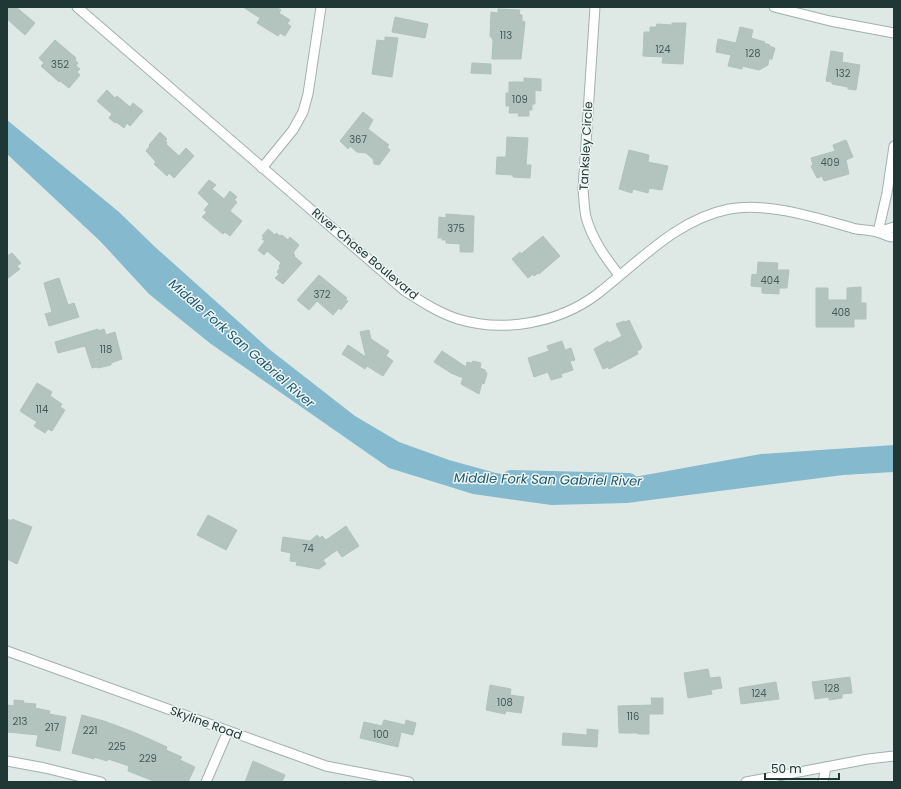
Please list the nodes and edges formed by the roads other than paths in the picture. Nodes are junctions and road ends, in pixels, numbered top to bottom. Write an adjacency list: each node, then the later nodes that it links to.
1 (77, 7): 7 (street, River Chase Boulevard)
2 (321, 7): 7 (street)
3 (595, 7): 11 (street, Tanksley Circle)
4 (774, 7): 5 (street)
5 (894, 33)
6 (894, 146): 9 (street)
7 (262, 168): 11 (street, River Chase Boulevard)
8 (894, 227): 9 (street, River Chase Boulevard)
9 (878, 232): 10 (street, River Chase Boulevard); 11 (street, River Chase Boulevard)
10 (894, 238)
11 (619, 275)
12 (7, 651): 13 (street, Skyline Road)
13 (228, 730): 18 (street); 19 (street, Skyline Road)
14 (894, 756): 16 (street)
15 (7, 761): 17 (street)
16 (826, 767): 20 (street); 21 (street)
17 (101, 782)
18 (206, 782)
19 (409, 782)
20 (746, 782)
21 (823, 782)

